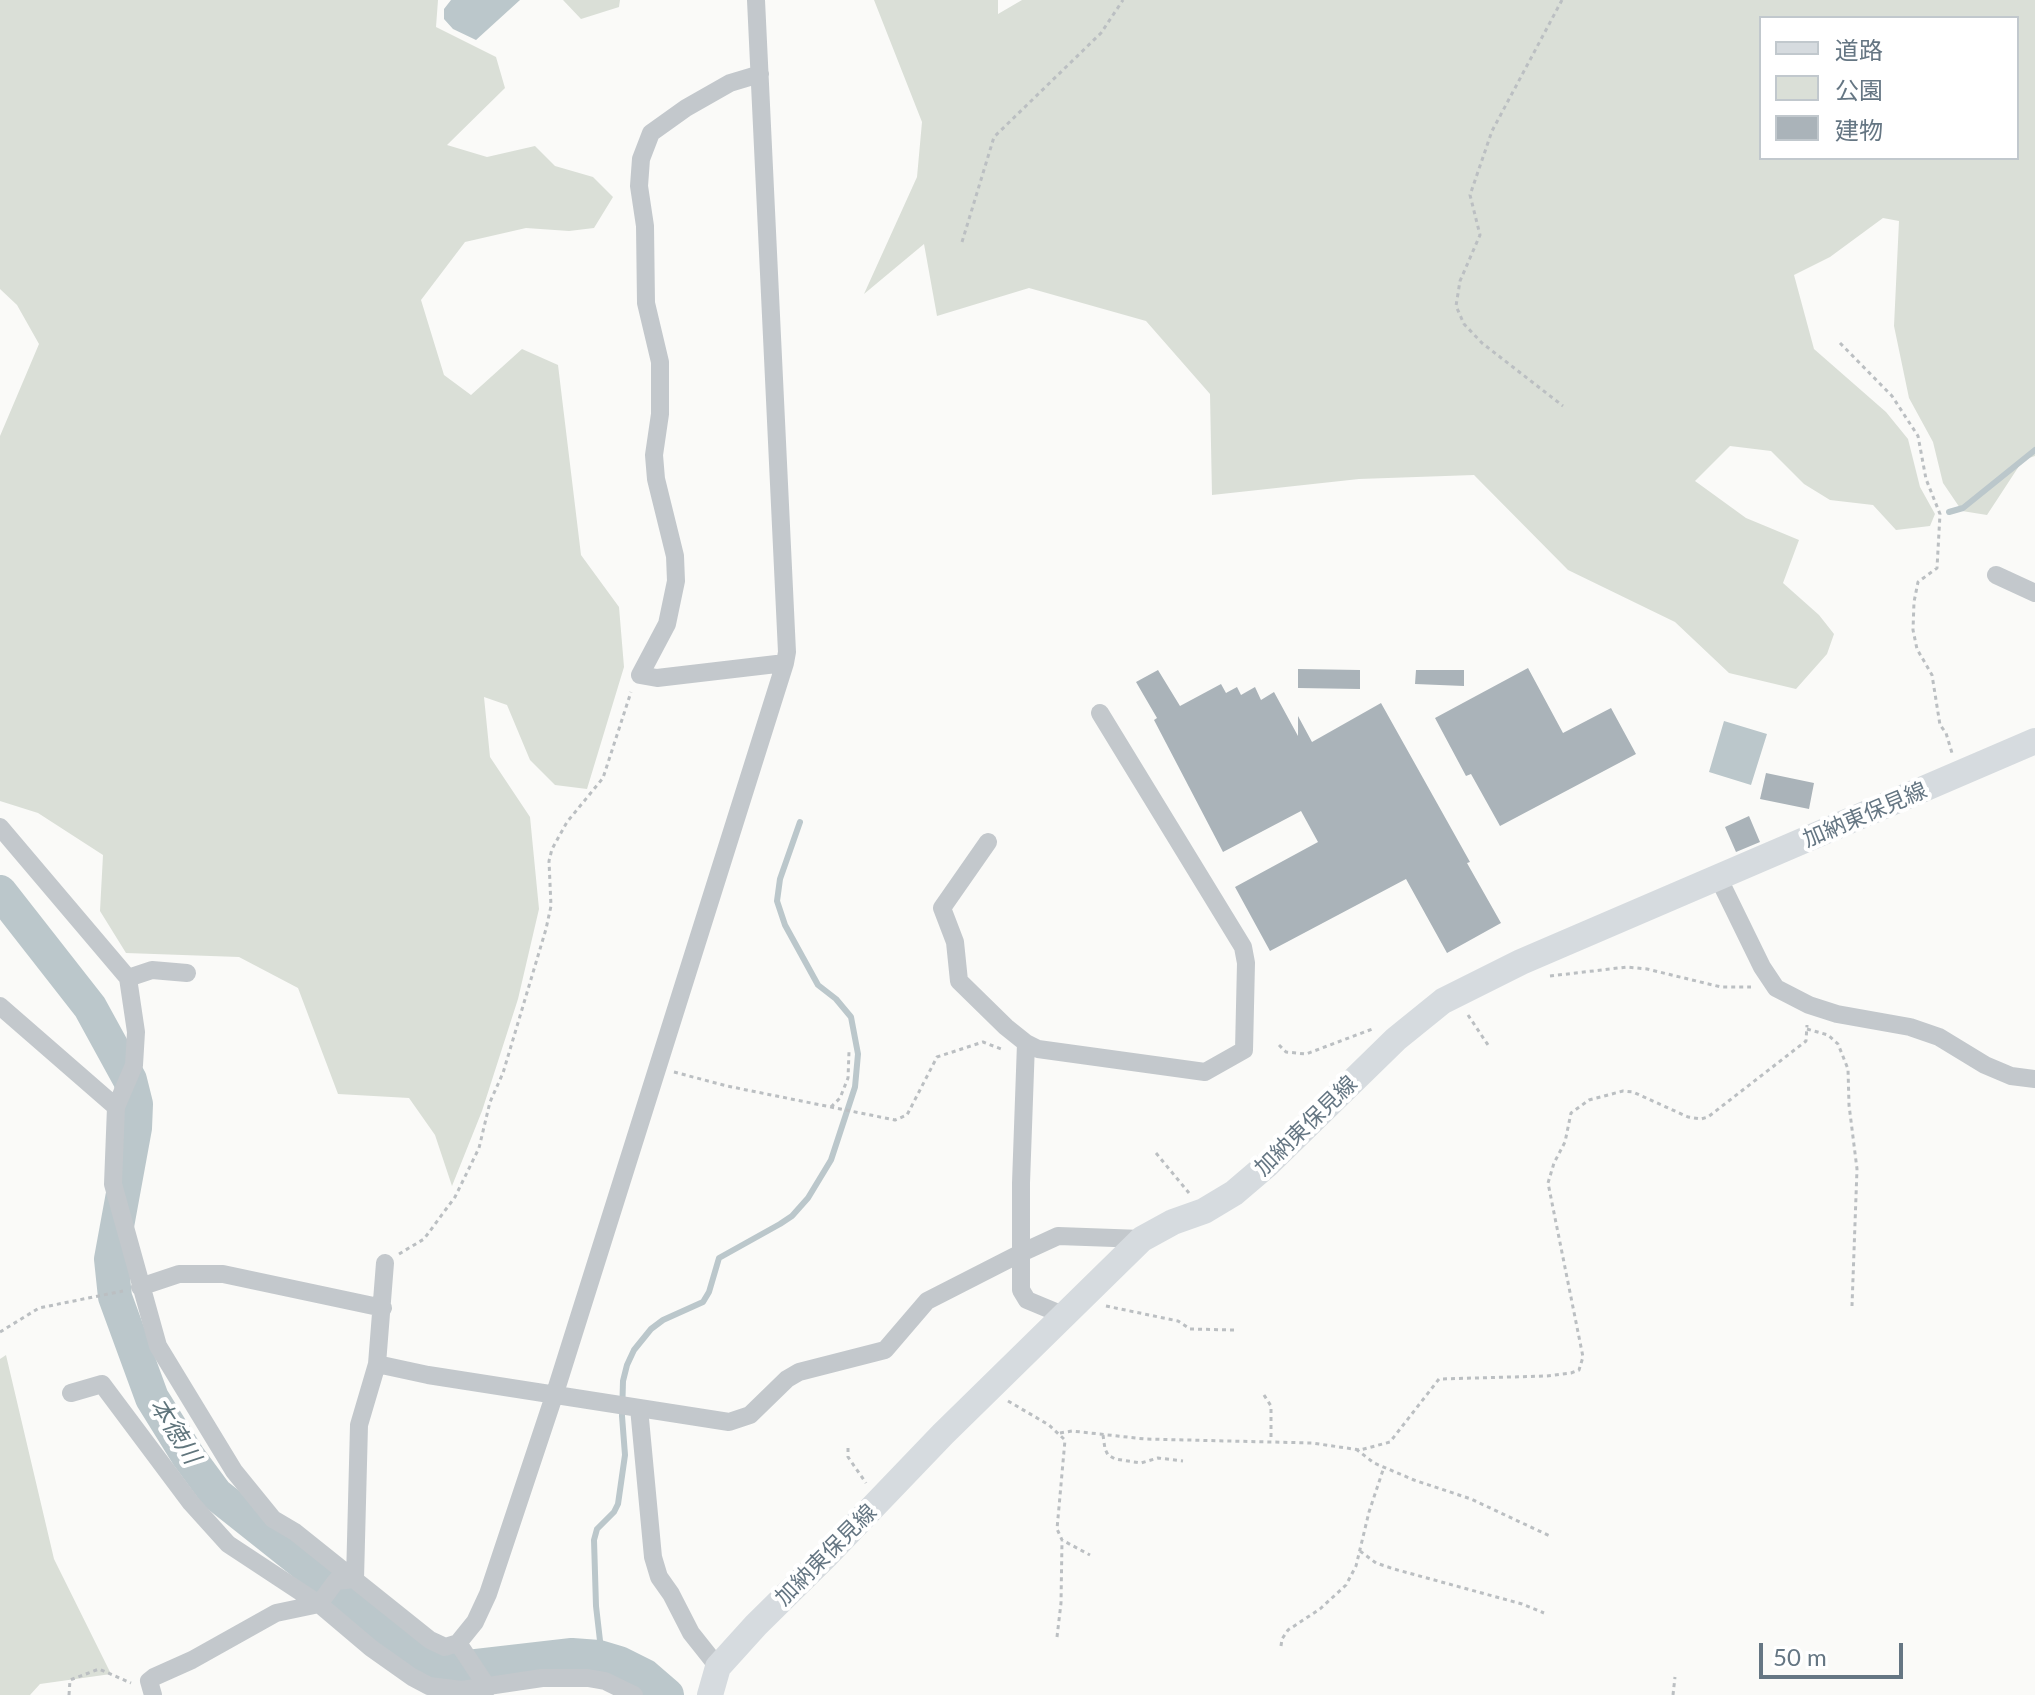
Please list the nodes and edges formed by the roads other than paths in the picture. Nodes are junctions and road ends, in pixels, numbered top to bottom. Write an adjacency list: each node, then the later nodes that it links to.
1 (756, 0): 2 (street)
2 (760, 74): 5 (street); 5 (street)
3 (1996, 575): 4 (street)
4 (2035, 593)
5 (785, 663): 25 (street)
6 (1100, 713): 14 (street)
7 (2035, 741): 10 (main road, 加納東保見線)
8 (0, 827): 12 (street)
9 (988, 842): 14 (street)
10 (1719, 879): 15 (street); 17 (main road, 加納東保見線)
11 (187, 973): 12 (street)
12 (128, 978): 16 (street)
13 (0, 1006): 16 (street)
14 (1026, 1052): 18 (street)
15 (2035, 1079)
16 (119, 1099): 20 (street)
17 (1142, 1239): 18 (street); 22 (main road, 加納東保見線)
18 (1021, 1253): 22 (street); 26 (street)
19 (385, 1263): 21 (street)
20 (134, 1285): 21 (street); 27 (street)
21 (383, 1308): 23 (street)
22 (1063, 1315): 30 (main road, 加納東保見線)
23 (377, 1364): 25 (street); 27 (street)
24 (71, 1393): 28 (street)
25 (555, 1393): 26 (street); 29 (street)
26 (639, 1408): 30 (street)
27 (345, 1580): 28 (street); 29 (street)
28 (319, 1604): 31 (street); 32 (street)
29 (458, 1643): 31 (street)
30 (718, 1667): 34 (main road, 加納東保見線)
31 (488, 1688): 33 (street)
32 (151, 1691)
33 (634, 1695)
34 (710, 1695)

